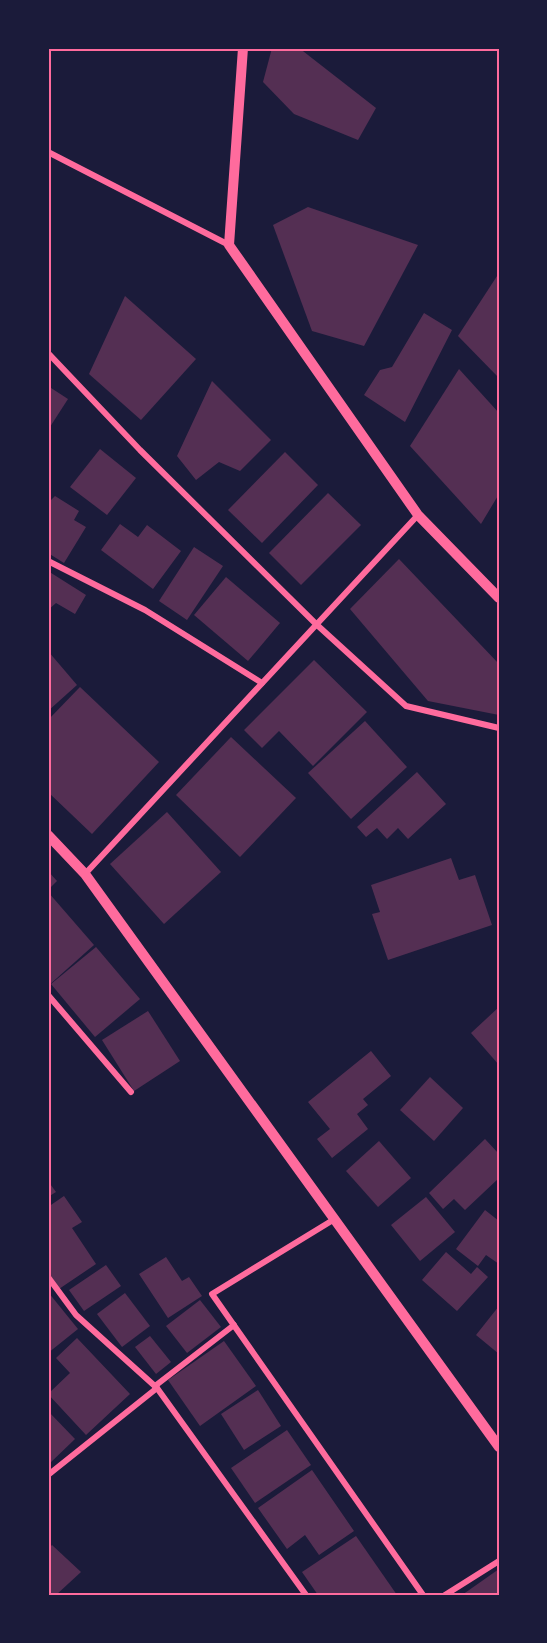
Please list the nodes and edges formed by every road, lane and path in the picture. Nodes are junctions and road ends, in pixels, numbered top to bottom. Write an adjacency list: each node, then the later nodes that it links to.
1 (243, 48): 3 (street)
2 (48, 152): 3 (street)
3 (229, 245): 5 (street)
4 (48, 354): 8 (street)
5 (418, 515): 7 (street); 8 (street)
6 (48, 561): 9 (street)
7 (499, 598)
8 (316, 624): 9 (street); 10 (street)
9 (262, 682): 12 (street)
10 (499, 728)
11 (48, 835): 12 (street)
12 (85, 874): 15 (street)
13 (48, 995): 14 (street)
14 (131, 1092)
15 (333, 1220): 17 (street); 19 (street)
16 (48, 1276): 18 (street)
17 (234, 1325): 18 (street); 23 (street)
18 (156, 1387): 20 (street); 22 (street)
19 (499, 1447)
20 (48, 1475)
21 (499, 1561): 24 (street)
22 (306, 1595)
23 (423, 1595)
24 (445, 1595)

